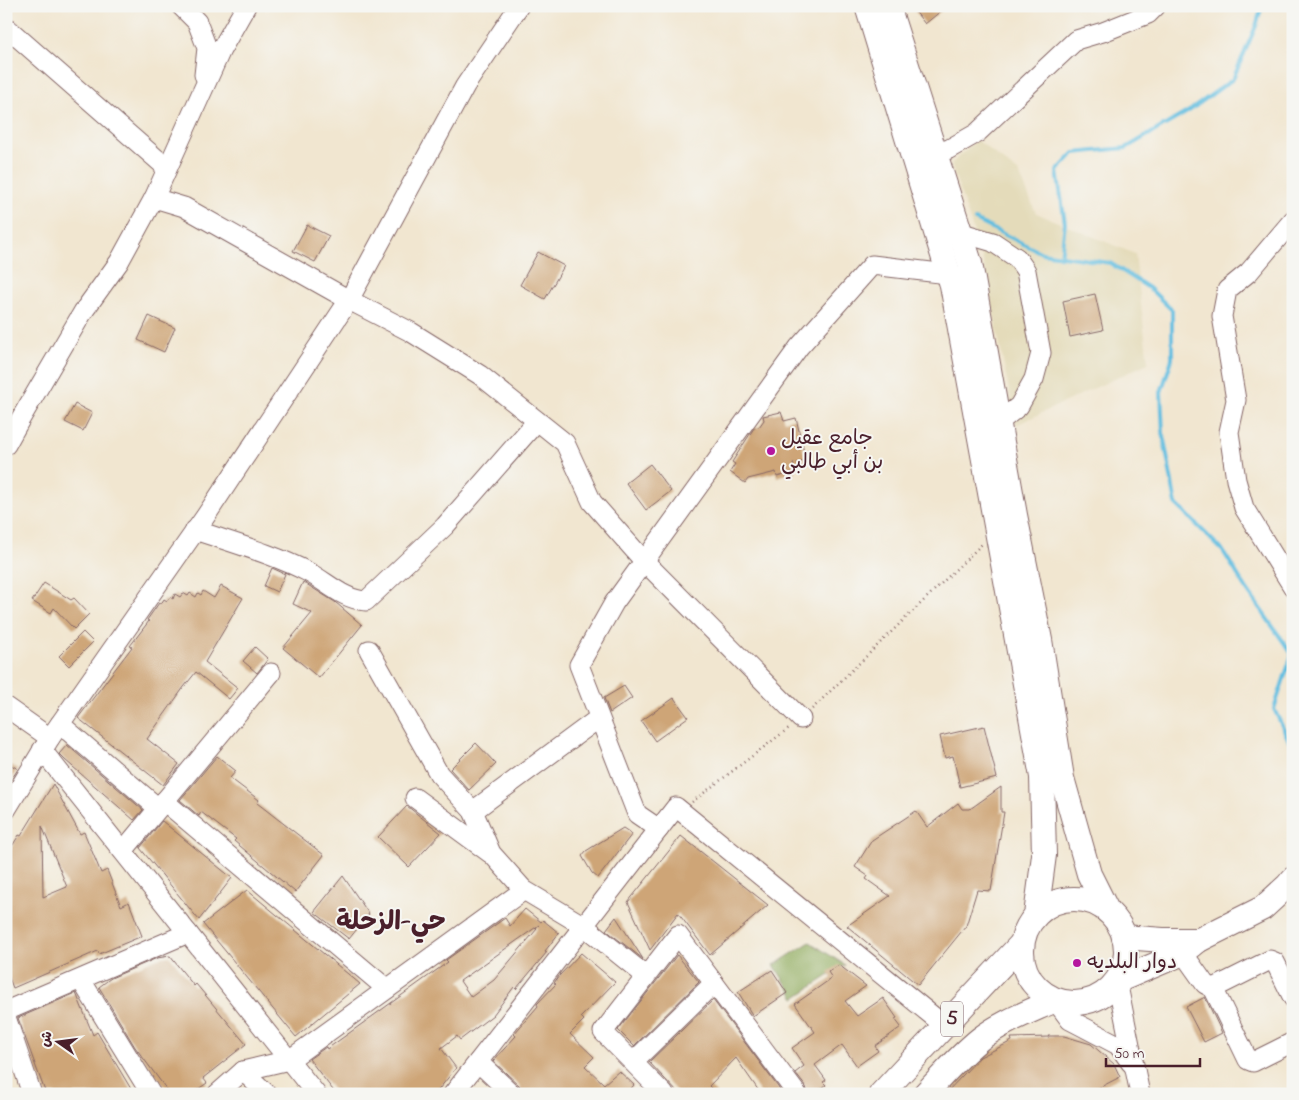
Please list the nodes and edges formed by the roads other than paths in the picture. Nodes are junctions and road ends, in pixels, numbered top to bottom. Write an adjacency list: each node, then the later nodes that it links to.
1 (181, 6): 8 (street)
2 (246, 6): 8 (street)
3 (519, 6): 15 (street)
4 (867, 6): 14 (main road)
5 (888, 6): 9 (main road)
6 (1156, 6): 9 (street)
7 (6, 27): 10 (street)
8 (202, 91): 10 (street)
9 (935, 154): 13 (main road)
10 (167, 168): 11 (street)
11 (154, 198): 15 (street); 18 (street)
12 (1293, 220): 21 (street)
13 (959, 232): 17 (main road); 17 (street)
14 (948, 274): 20 (street); 38 (main road)
15 (349, 300): 16 (street); 19 (street)
16 (537, 421): 19 (street); 20 (street)
17 (998, 423): 37 (main road)
18 (6, 445)
19 (196, 530): 27 (street)
20 (644, 561): 25 (street); 26 (street)
21 (1293, 587)
22 (369, 650): 31 (street)
23 (271, 673): 29 (street)
24 (6, 707): 27 (street)
25 (600, 718): 31 (street); 32 (street)
26 (801, 719)
27 (51, 737): 29 (street); 30 (street); 33 (street)
28 (416, 798): 34 (street)
29 (161, 804): 33 (street); 48 (street)
30 (6, 810)
31 (473, 811): 34 (street)
32 (659, 829): 39 (street); 54 (street)
33 (123, 851): 40 (street)
34 (491, 853): 36 (street)
35 (1291, 882): 43 (main road)
36 (524, 890): 39 (street); 48 (street)
37 (1107, 910): 38 (main road); 41 (main road)
38 (1036, 915): 42 (main road)
39 (584, 926): 44 (street); 57 (street)
40 (188, 933): 45 (street); 56 (street)
41 (1124, 937): 43 (main road); 46 (main road)
42 (1022, 943): 51 (main road); 54 (main road, 5)
43 (1191, 946): 46 (main road); 49 (street)
44 (646, 976): 47 (street); 58 (street)
45 (81, 980): 52 (street); 62 (street)
46 (1117, 981): 51 (main road); 59 (street)
47 (714, 982): 58 (street); 69 (street)
48 (387, 989): 56 (street)
49 (1216, 990): 50 (street); 55 (street)
50 (1293, 998)
51 (1055, 1000): 59 (street); 71 (main road, 5)
52 (6, 1011)
53 (6, 1017): 61 (street)
54 (945, 1026): 70 (main road, 5)
55 (1293, 1042)
56 (289, 1060): 60 (street); 65 (street)
57 (478, 1062): 66 (street); 67 (street)
58 (633, 1062): 68 (street)
59 (1136, 1070): 72 (street)
60 (242, 1071): 63 (street); 64 (street)
61 (29, 1092)
62 (151, 1094)
63 (217, 1094)
64 (267, 1094)
65 (316, 1094)
66 (453, 1094)
67 (512, 1094)
68 (664, 1094)
69 (797, 1094)
70 (881, 1094)
71 (925, 1094)
72 (1140, 1094)

